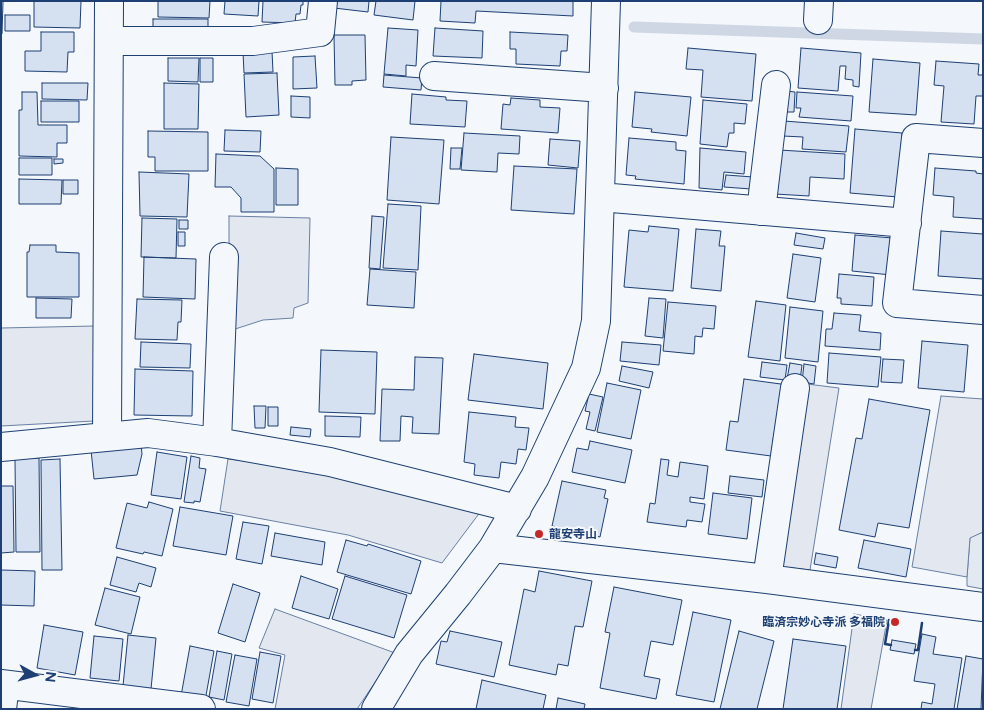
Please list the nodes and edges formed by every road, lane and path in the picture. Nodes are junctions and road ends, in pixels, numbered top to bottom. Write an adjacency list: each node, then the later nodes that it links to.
1 (109, 1): 4 (street)
2 (323, 1): 4 (street)
3 (606, 1): 7 (street)
4 (109, 41): 15 (street)
5 (434, 76): 7 (street)
6 (776, 85): 10 (street)
7 (604, 88): 9 (street)
8 (983, 143): 11 (street)
9 (600, 197): 10 (street); 18 (street)
10 (761, 211): 11 (street)
11 (907, 223): 13 (street)
12 (224, 257): 16 (street)
13 (983, 310)
14 (795, 388): 20 (street)
15 (107, 436): 16 (street); 17 (street)
16 (217, 442): 18 (street)
17 (1, 448)
18 (517, 509): 19 (street)
19 (493, 548): 20 (street); 24 (street)
20 (767, 579): 21 (street)
21 (983, 607)
22 (3, 692): 23 (street)
23 (201, 709)
24 (376, 709)

